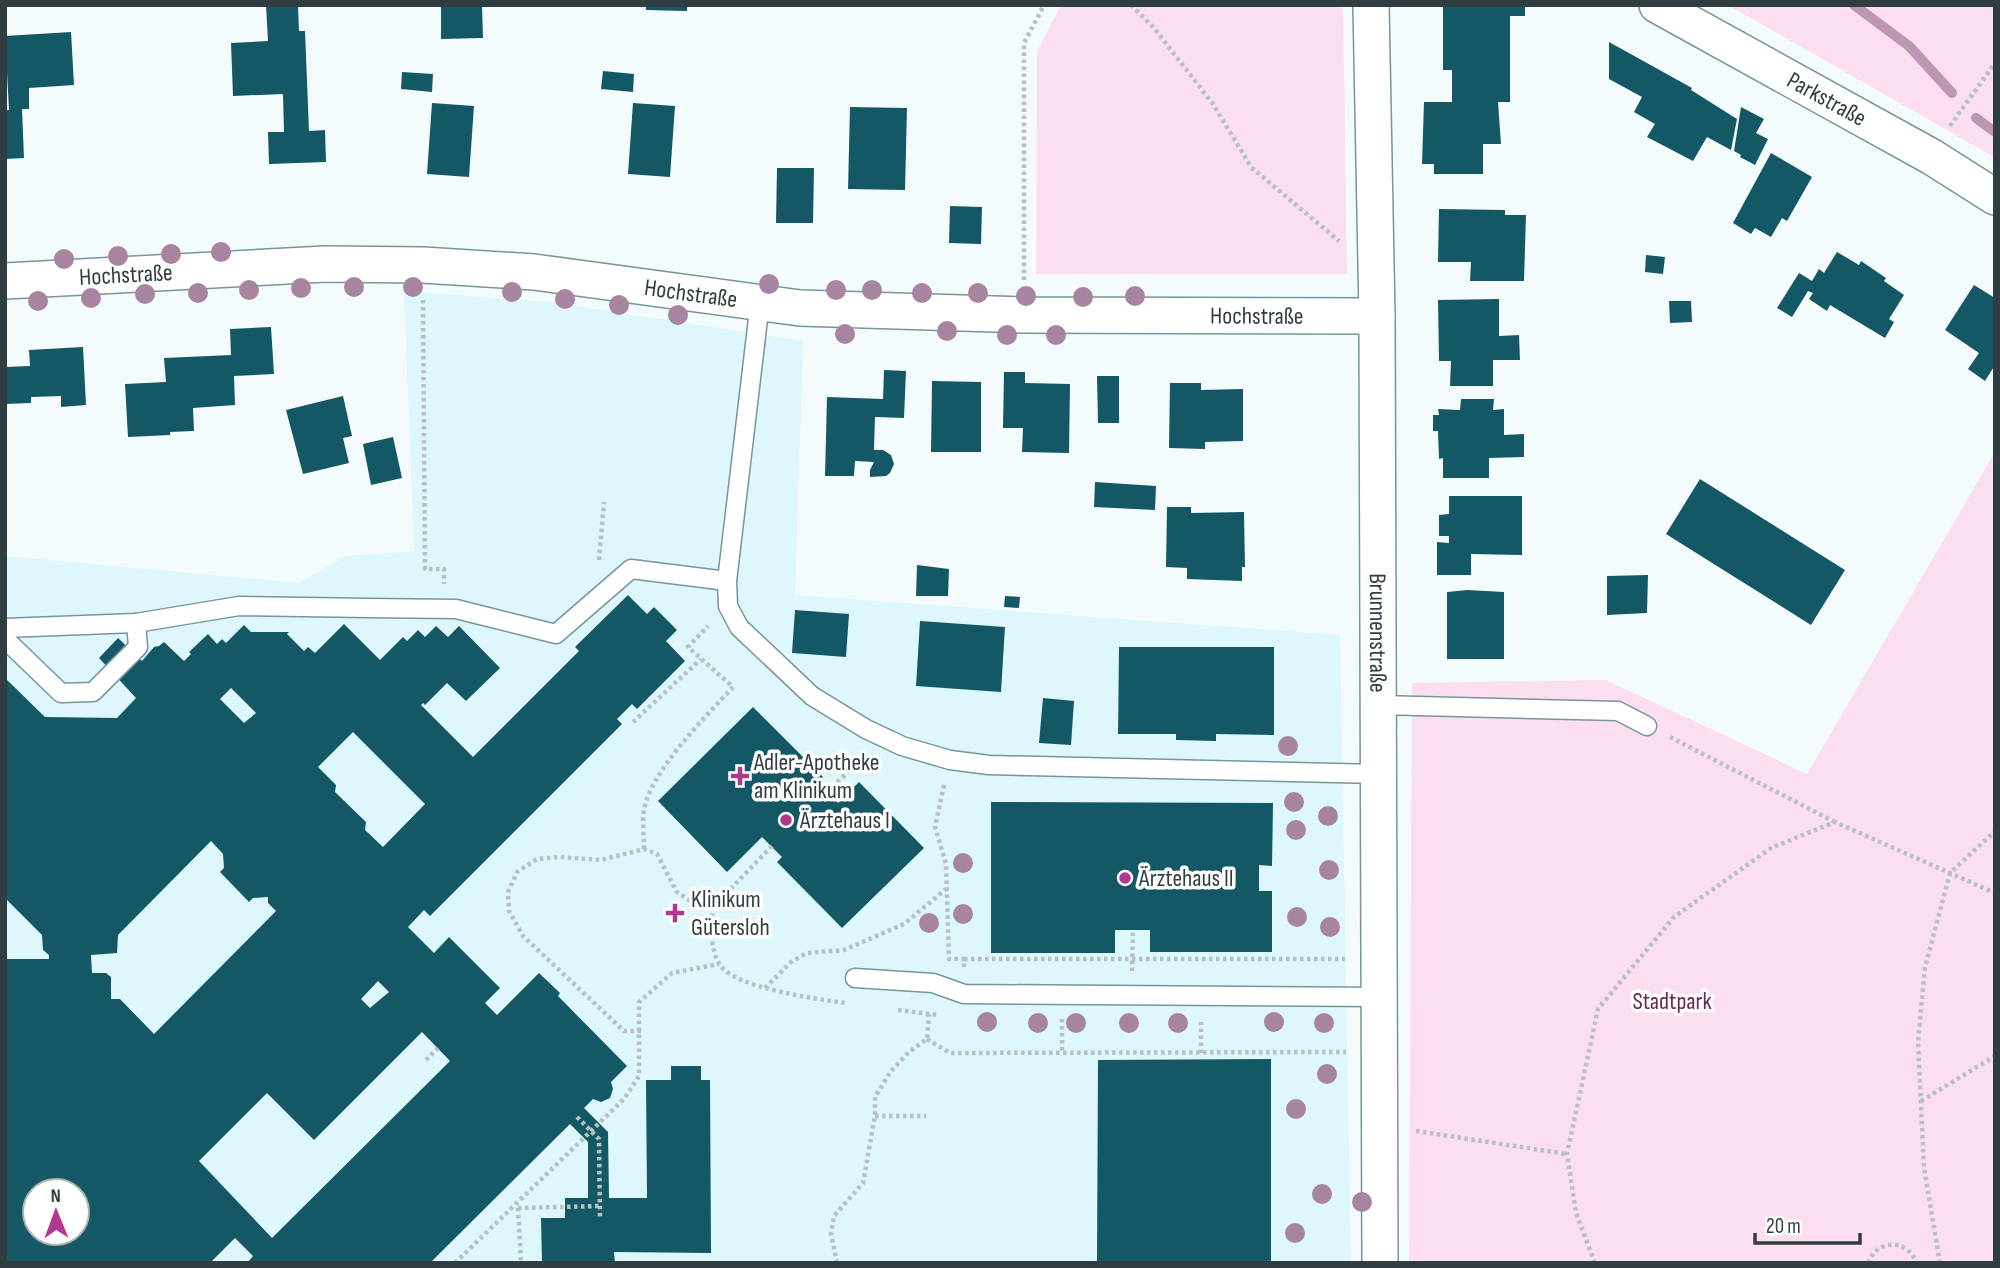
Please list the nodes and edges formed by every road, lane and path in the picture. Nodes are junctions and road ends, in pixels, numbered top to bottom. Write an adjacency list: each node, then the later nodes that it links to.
1 (1044, 5): 12 (path)
2 (1131, 5): 9 (path)
3 (1371, 5): 9 (street, Brunnenstraße)
4 (1657, 5): 7 (street, Parkstraße)
5 (1995, 63): 6 (path)
6 (1943, 136)
7 (1995, 197)
8 (423, 265): 10 (street, Hochstraße); 11 (street, Hochstraße); 18 (path)
9 (1377, 271): 13 (street, Brunnenstraße)
10 (5, 281)
11 (760, 302): 12 (street, Hochstraße); 15 (lane)
12 (1023, 315): 13 (street, Hochstraße)
13 (1377, 316): 23 (street, Brunnenstraße)
14 (604, 502): 16 (path)
15 (727, 581): 16 (lane); 17 (lane)
16 (606, 591): 18 (lane)
17 (728, 606): 22 (path); 26 (lane)
18 (445, 609): 19 (lane)
19 (136, 623): 20 (lane); 21 (lane)
20 (5, 628)
21 (5, 639)
22 (702, 659): 24 (path); 33 (path)
23 (1379, 705): 25 (lane); 28 (street, Brunnenstraße)
24 (633, 722)
25 (1647, 726): 30 (path)
26 (885, 738): 27 (lane); 29 (path)
27 (950, 760): 28 (lane); 35 (path)
28 (1379, 774): 41 (street, Brunnenstraße)
29 (827, 792)
30 (1835, 822): 34 (path); 62 (path)
31 (1995, 831): 34 (path)
32 (772, 846): 37 (path)
33 (644, 849): 37 (path); 50 (path)
34 (1950, 873): 36 (path); 56 (path)
35 (947, 888): 39 (path); 44 (path)
36 (1995, 893)
37 (714, 906): 42 (path)
38 (1133, 930): 40 (path)
39 (964, 959): 40 (path); 45 (path)
40 (1132, 959): 41 (path); 46 (path)
41 (1379, 959): 47 (street, Brunnenstraße)
42 (719, 964): 44 (path); 50 (path)
43 (855, 978): 45 (lane)
44 (765, 988): 48 (path)
45 (964, 994): 46 (lane)
46 (1132, 995): 47 (lane)
47 (1380, 997): 53 (street, Brunnenstraße)
48 (846, 1003)
49 (888, 1009): 51 (path)
50 (641, 1031): 61 (path)
51 (927, 1039): 53 (path); 58 (path)
52 (438, 1048): 55 (path)
53 (1380, 1052): 60 (street, Brunnenstraße)
54 (1995, 1056): 56 (path)
55 (426, 1060)
56 (1922, 1101): 73 (path)
57 (577, 1116): 61 (path)
58 (875, 1116): 59 (path); 68 (path)
59 (926, 1116)
60 (1380, 1126): 62 (path); 69 (street, Brunnenstraße)
61 (591, 1130): 63 (path); 64 (path)
62 (1567, 1154): 70 (path)
63 (518, 1205): 64 (path); 66 (path); 67 (path)
64 (600, 1206): 65 (path)
65 (600, 1218)
66 (455, 1263)
67 (521, 1263)
68 (837, 1263)
69 (1380, 1263)
70 (1595, 1263)
71 (1868, 1263): 72 (path)
72 (1917, 1263)
73 (1940, 1263)

